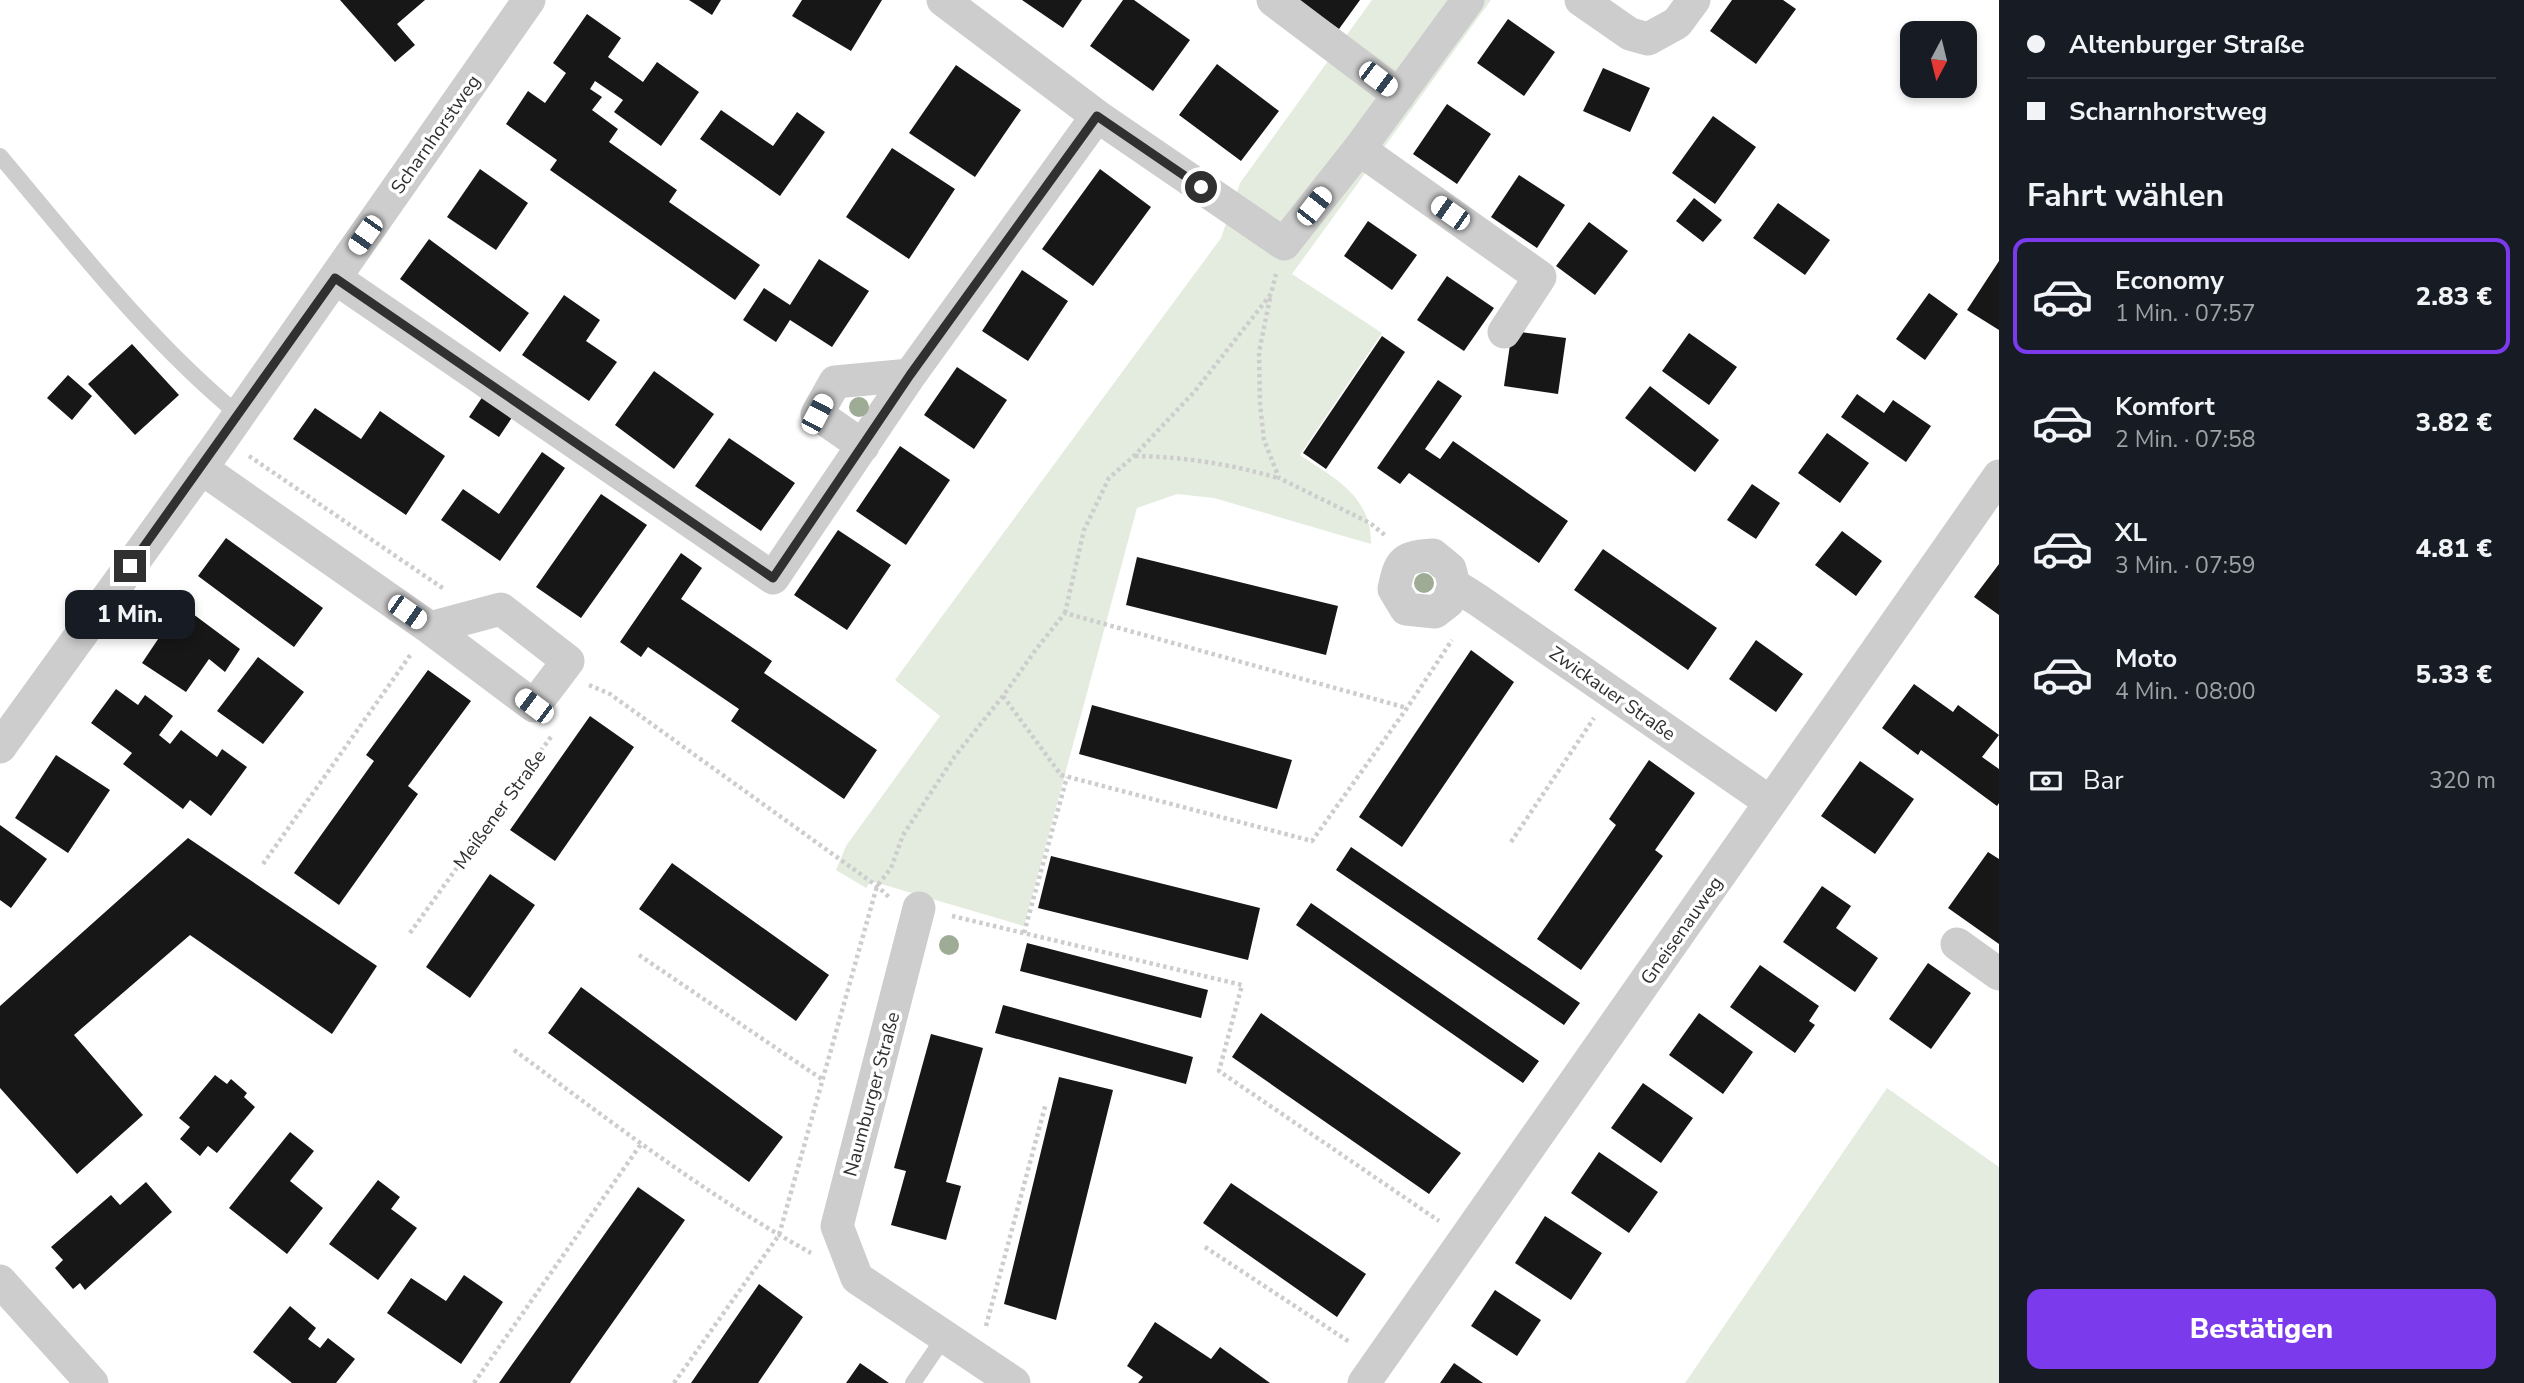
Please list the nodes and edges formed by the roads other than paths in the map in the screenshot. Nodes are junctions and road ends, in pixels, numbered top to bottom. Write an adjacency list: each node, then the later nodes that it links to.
1 (529, 0): 11 (street, Scharnhorstweg)
2 (943, 0): 8 (street)
3 (1273, 0): 7 (street)
4 (1468, 0): 7 (street)
5 (1581, 0): 6 (street)
6 (1694, 0)
7 (1399, 95): 9 (street)
8 (1097, 116): 9 (street); 13 (street)
9 (1359, 149): 12 (street)
10 (0, 156): 14 (lane)
11 (335, 278): 14 (street, Scharnhorstweg); 15 (street)
12 (1504, 332)
13 (910, 375): 15 (street); 15 (street)
14 (231, 426): 16 (street, Scharnhorstweg)
15 (863, 446)
16 (201, 468): 19 (street); 20 (street, Scharnhorstweg)
17 (1998, 481): 21 (street, Gneisenauweg)
18 (1466, 592): 18 (street, Zwickauer Straße); 21 (street, Zwickauer Straße)
19 (430, 628): 19 (street)
20 (0, 747)
21 (1770, 802): 27 (street, Gneisenauweg)
22 (919, 908): 26 (street, Naumburger Straße)
23 (1957, 944): 24 (street)
24 (1999, 974)
25 (0, 1281): 28 (street)
26 (945, 1336): 29 (lane); 30 (street, Naumburger Straße)
27 (1371, 1372)
28 (92, 1383)
29 (913, 1383)
30 (1014, 1383)

